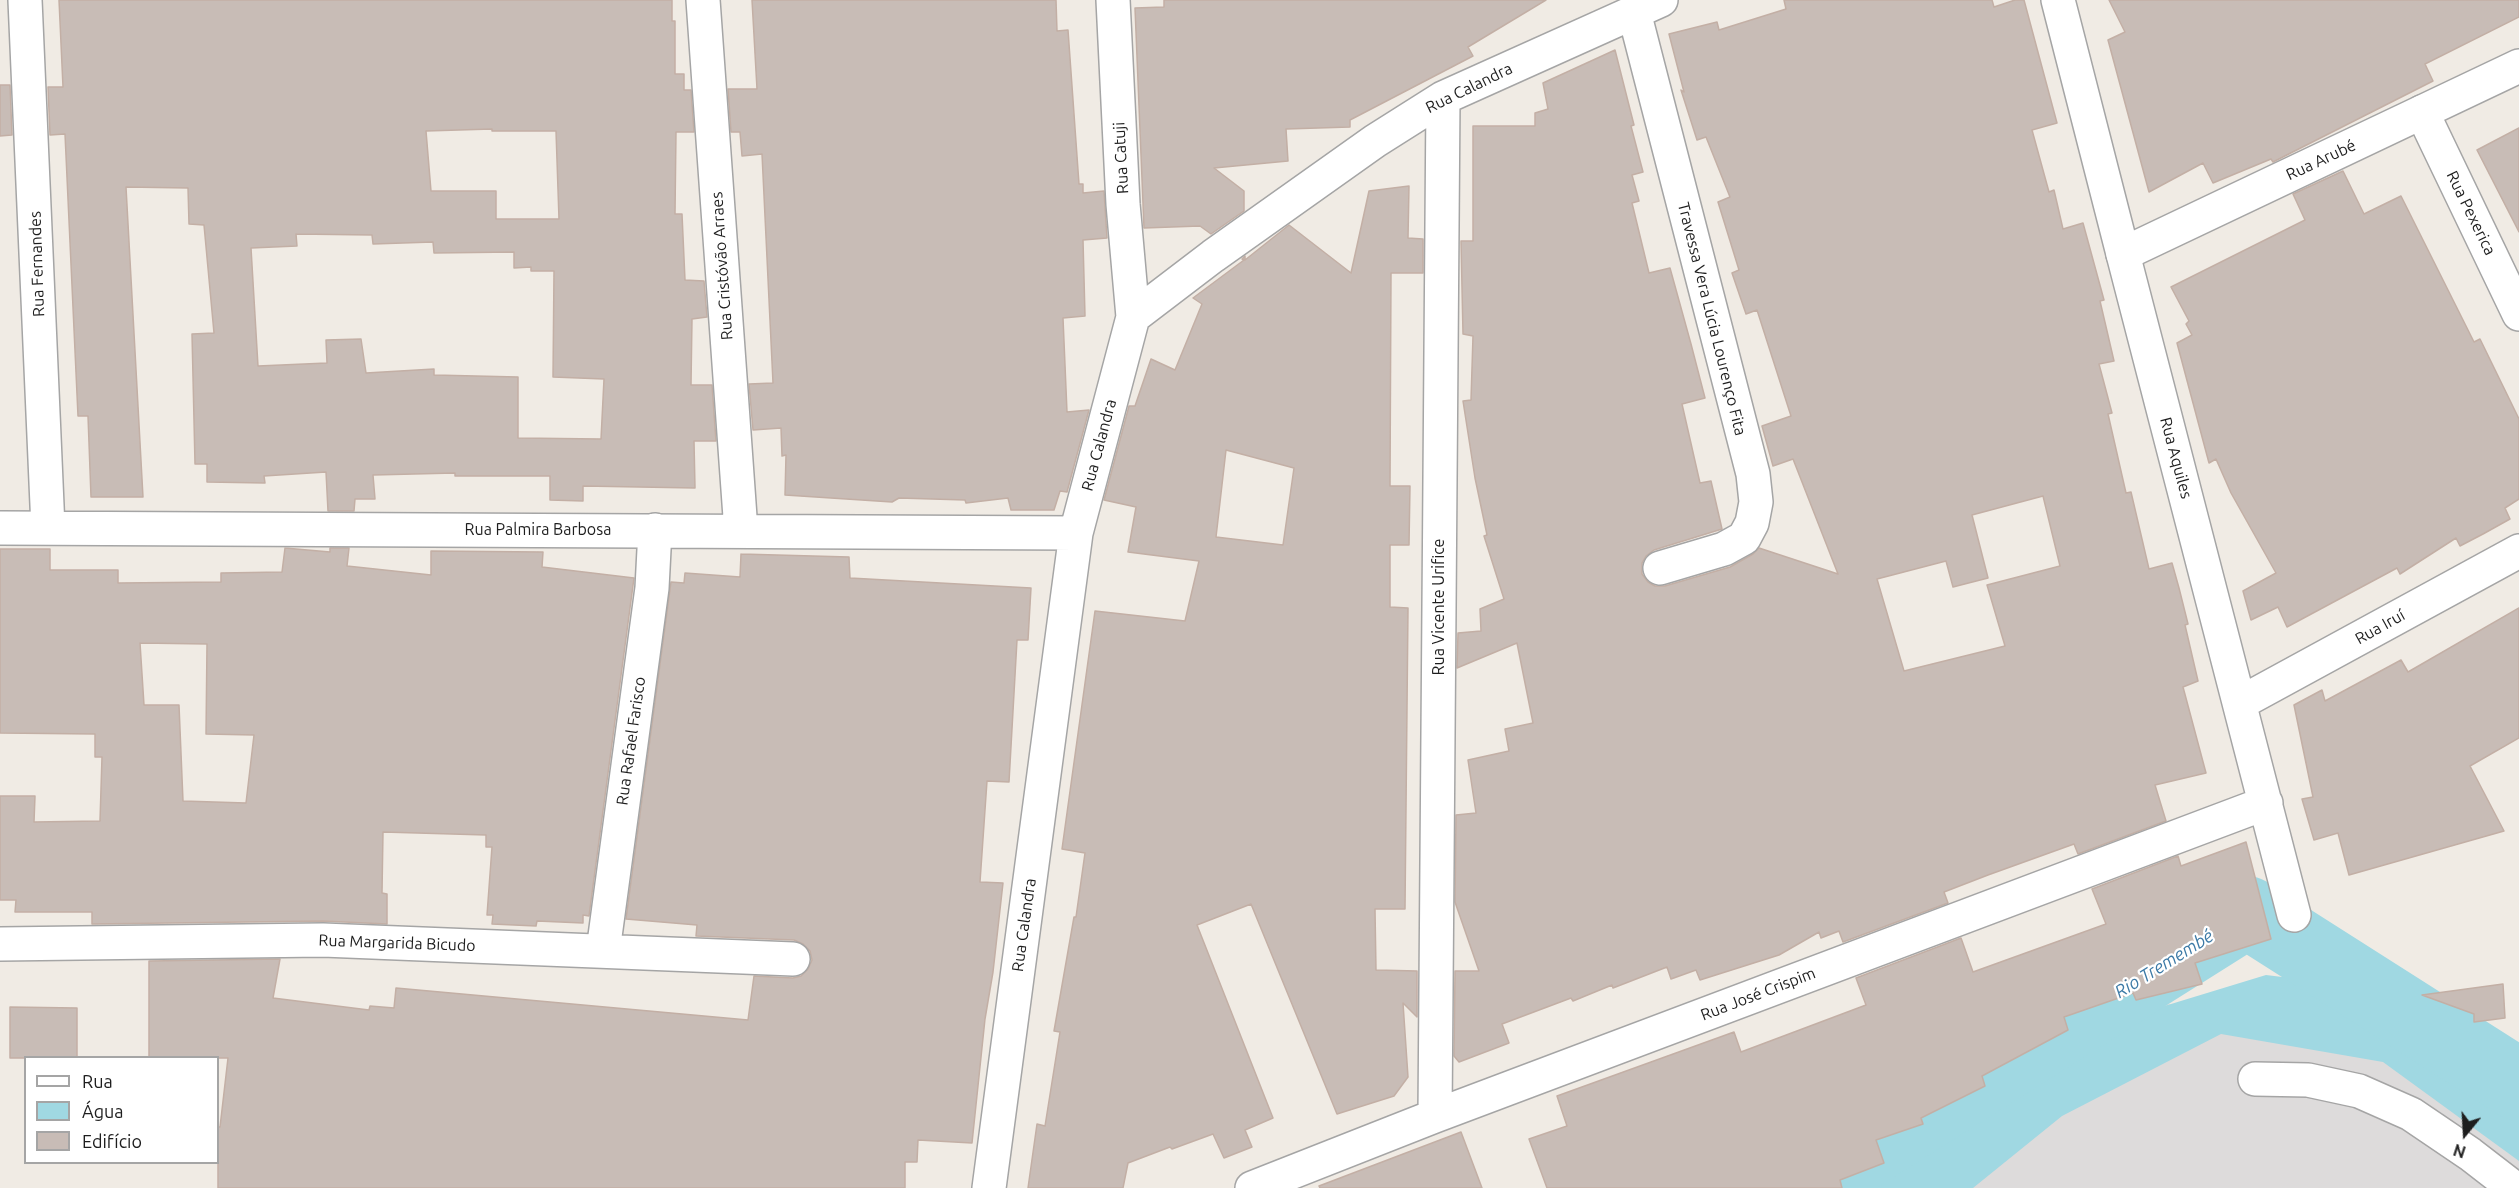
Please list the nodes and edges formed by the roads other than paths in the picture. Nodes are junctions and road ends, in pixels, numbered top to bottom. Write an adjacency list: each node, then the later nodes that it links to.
1 (25, 0): 13 (street, Rua Fernandes)
2 (703, 0): 15 (street, Rua Cristóvão Arraes)
3 (1113, 0): 11 (street, Rua Catuji)
4 (2058, 0): 9 (street, Rua Aquiles)
5 (1647, 6): 7 (street, Rua Calandra); 18 (street, Travessa Vera Lúcia Lourenço Fita)
6 (2519, 66): 8 (street, Rua Arubé)
7 (1443, 98): 11 (street, Rua Calandra); 26 (street, Rua Vicente Urifice)
8 (2422, 112): 9 (street, Rua Arubé); 10 (street, Rua Pexerica)
9 (2123, 254): 19 (street, Rua Aquiles)
10 (2519, 314)
11 (1133, 316): 16 (street, Rua Calandra)
12 (0, 528): 13 (street, Rua Palmira Barbosa)
13 (48, 528): 14 (street, Rua Palmira Barbosa)
14 (655, 531): 15 (street, Rua Palmira Barbosa); 23 (street, Rua Rafael Farisco)
15 (741, 531): 16 (street, Rua Palmira Barbosa)
16 (1076, 533): 27 (street, Rua Calandra)
17 (2519, 551): 19 (street, Rua Iruí)
18 (1660, 568)
19 (2240, 703): 20 (street, Rua Aquiles)
20 (2266, 803): 21 (street, Rua Aquiles); 26 (street, Rua José Crispim)
21 (2294, 915)
22 (0, 944): 23 (street, Rua Margarida Bicudo)
23 (603, 951): 24 (street, Rua Margarida Bicudo)
24 (793, 959)
25 (2255, 1079): 29 (street)
26 (1435, 1116): 28 (street, Rua José Crispim)
27 (989, 1188)
28 (1252, 1188)
29 (2514, 1188)

